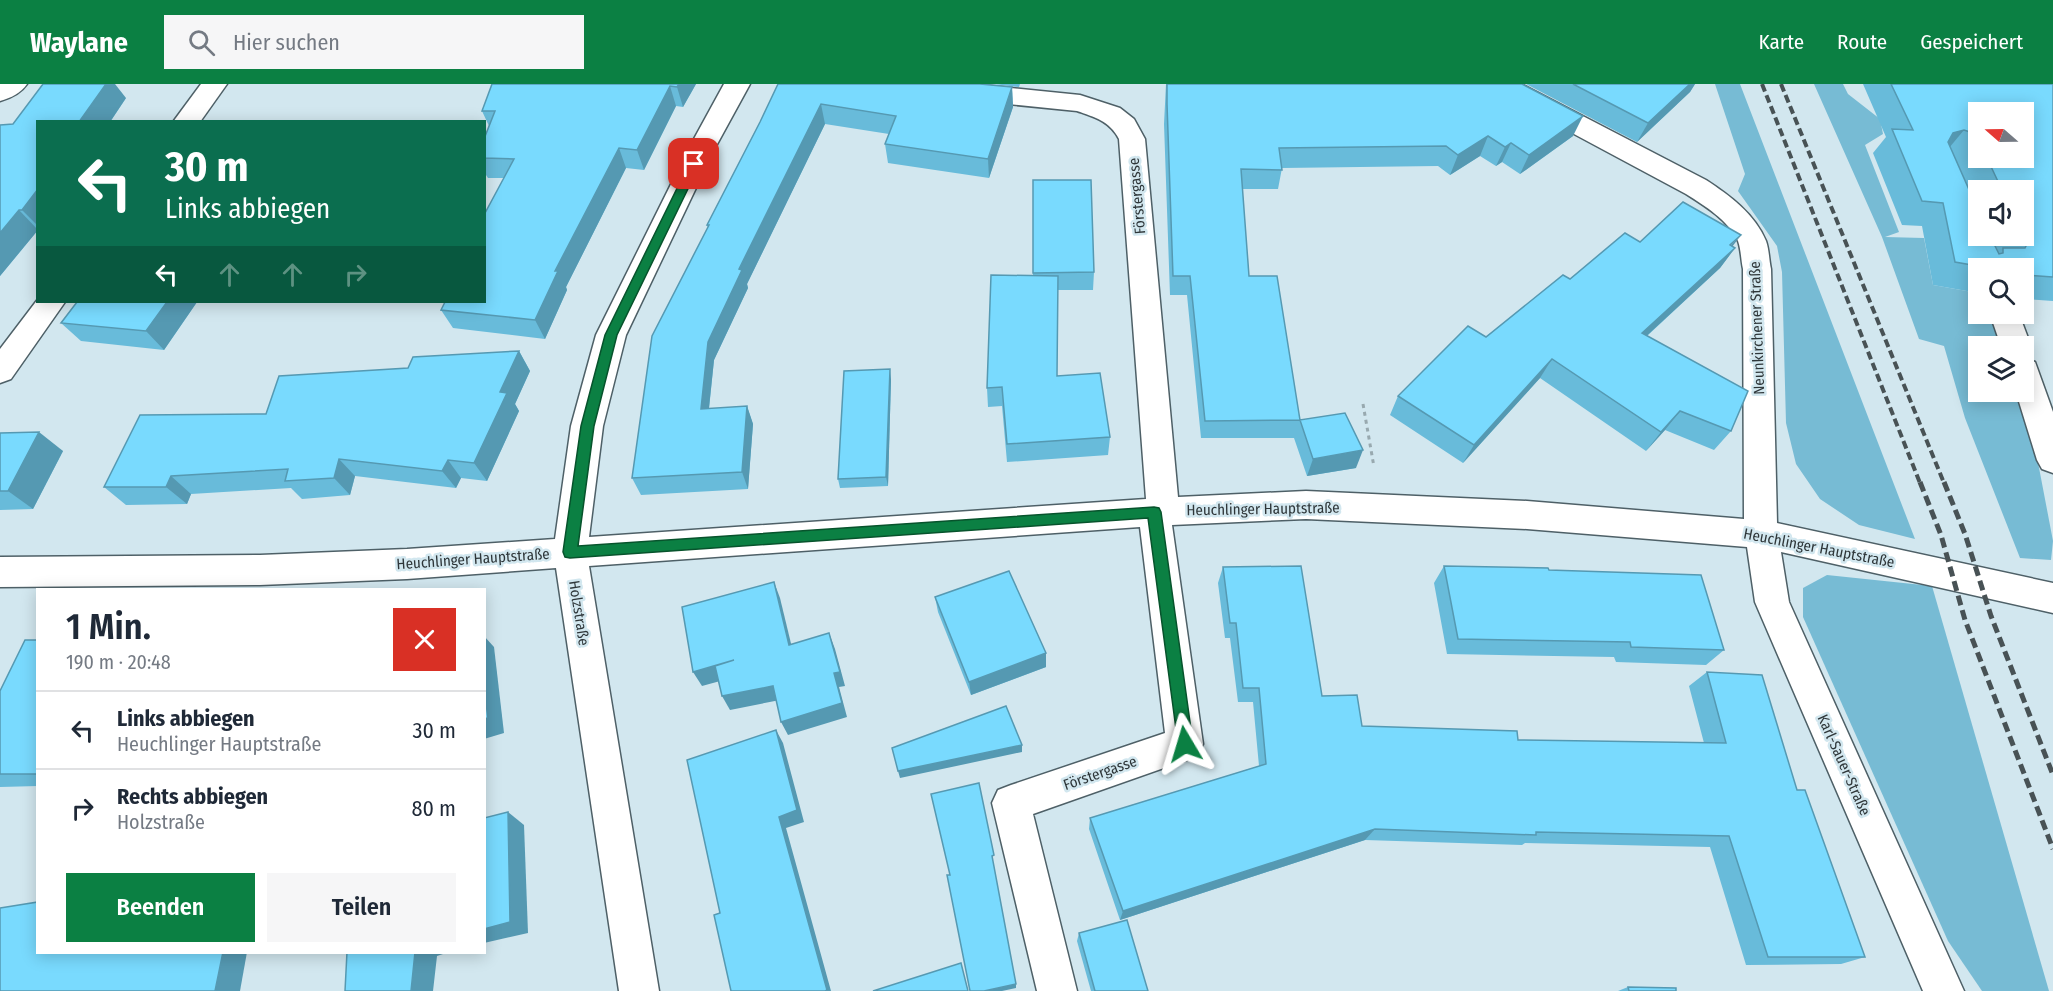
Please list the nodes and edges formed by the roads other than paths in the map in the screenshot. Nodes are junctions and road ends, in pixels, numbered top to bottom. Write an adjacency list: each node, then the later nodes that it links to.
1 (14, 84): 6 (street)
2 (214, 84): 7 (street)
3 (737, 84): 14 (street, Holzstraße)
4 (888, 84): 12 (street, Förstergasse)
5 (1501, 84): 13 (street, Neunkirchener Straße)
6 (0, 93)
7 (187, 120)
8 (50, 303): 9 (street)
9 (0, 371)
10 (2034, 400): 11 (street)
11 (2053, 460)
12 (1159, 512): 13 (street, Heuchlinger Hauptstraße); 14 (street, Heuchlinger Hauptstraße); 18 (street, Förstergasse)
13 (1761, 534): 16 (street, Heuchlinger Hauptstraße); 19 (street, Karl-Sauer-Straße)
14 (570, 552): 15 (street, Heuchlinger Hauptstraße); 17 (street, Holzstraße)
15 (0, 572)
16 (2053, 598)
17 (639, 991)
18 (1057, 991)
19 (1944, 991)

